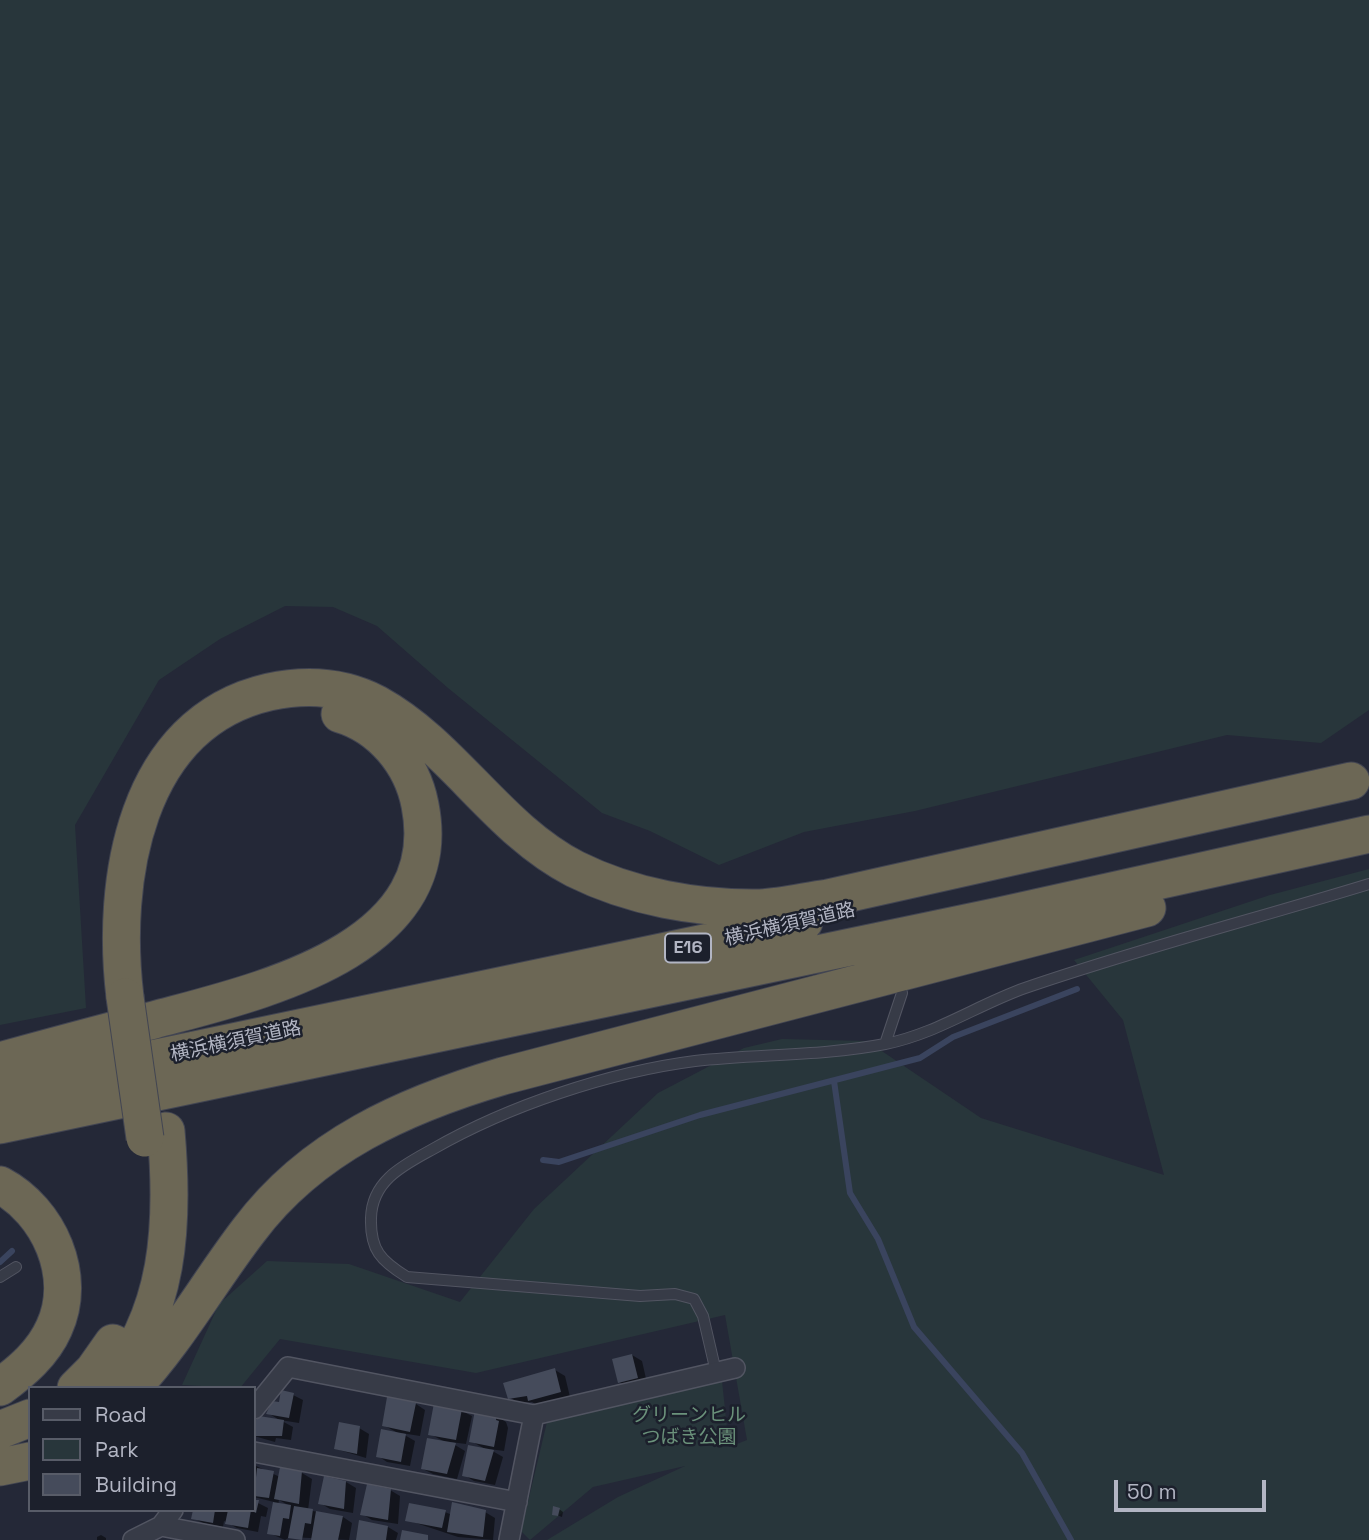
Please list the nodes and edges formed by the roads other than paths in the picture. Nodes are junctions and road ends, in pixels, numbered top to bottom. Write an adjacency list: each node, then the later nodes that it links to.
1 (1360, 778): 6 (highway); 9 (highway, 横浜横須賀道路 / E16)
2 (1369, 834): 10 (highway, 横浜横須賀道路 / E16)
3 (1369, 841): 18 (highway)
4 (1369, 884): 7 (lane)
5 (902, 993): 7 (lane)
6 (136, 995): 8 (highway); 11 (highway, bridge)
7 (885, 1044): 15 (lane)
8 (0, 1061)
9 (0, 1091)
10 (0, 1125)
11 (155, 1134): 16 (highway); 17 (highway)
12 (0, 1185): 19 (highway)
13 (16, 1267): 14 (lane)
14 (0, 1277)
15 (725, 1370): 21 (street)
16 (78, 1386)
17 (107, 1386)
18 (134, 1386)
19 (0, 1387)
20 (256, 1407): 21 (street)
21 (534, 1415): 29 (street)
22 (28, 1419): 23 (highway)
23 (0, 1430)
24 (28, 1446): 26 (highway)
25 (256, 1452): 29 (street)
26 (0, 1456)
27 (28, 1461): 28 (highway)
28 (0, 1466)
29 (517, 1502): 33 (street)
30 (167, 1518): 31 (street); 32 (street)
31 (133, 1540)
32 (235, 1540)
33 (509, 1540)

